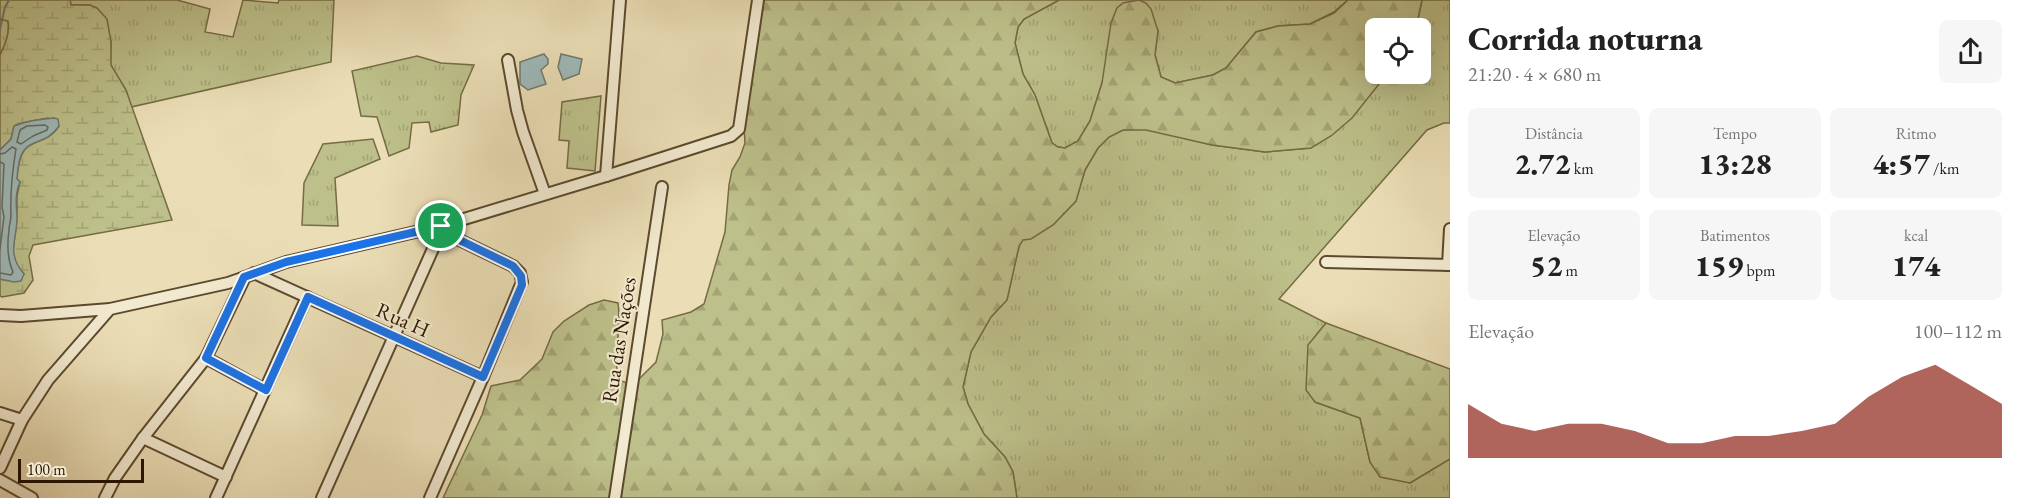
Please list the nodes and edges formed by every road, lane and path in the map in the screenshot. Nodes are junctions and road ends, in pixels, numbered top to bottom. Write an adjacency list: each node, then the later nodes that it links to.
1 (620, 0): 4 (street)
2 (758, 0): 4 (street)
3 (508, 60): 6 (street)
4 (606, 176): 6 (street)
5 (663, 187): 30 (street, Rua das Nações)
6 (545, 194): 7 (street)
7 (441, 229): 11 (street); 15 (street); 17 (street)
8 (1450, 229): 10 (street)
9 (1326, 262): 10 (street)
10 (1449, 265)
11 (249, 275): 12 (street, Rua H); 13 (street); 16 (street)
12 (308, 297): 15 (street, Rua H); 18 (street)
13 (110, 309): 14 (street); 20 (street)
14 (0, 315)
15 (394, 338): 17 (street, Rua H); 28 (street)
16 (206, 358): 18 (street); 21 (street)
17 (483, 377): 29 (street)
18 (266, 390): 23 (street)
19 (0, 413): 20 (street)
20 (22, 420): 22 (street)
21 (143, 438): 23 (street); 26 (street)
22 (0, 468)
23 (226, 477): 27 (street)
24 (0, 480): 25 (street)
25 (32, 498)
26 (105, 498)
27 (216, 498)
28 (322, 498)
29 (430, 498)
30 (615, 498)

